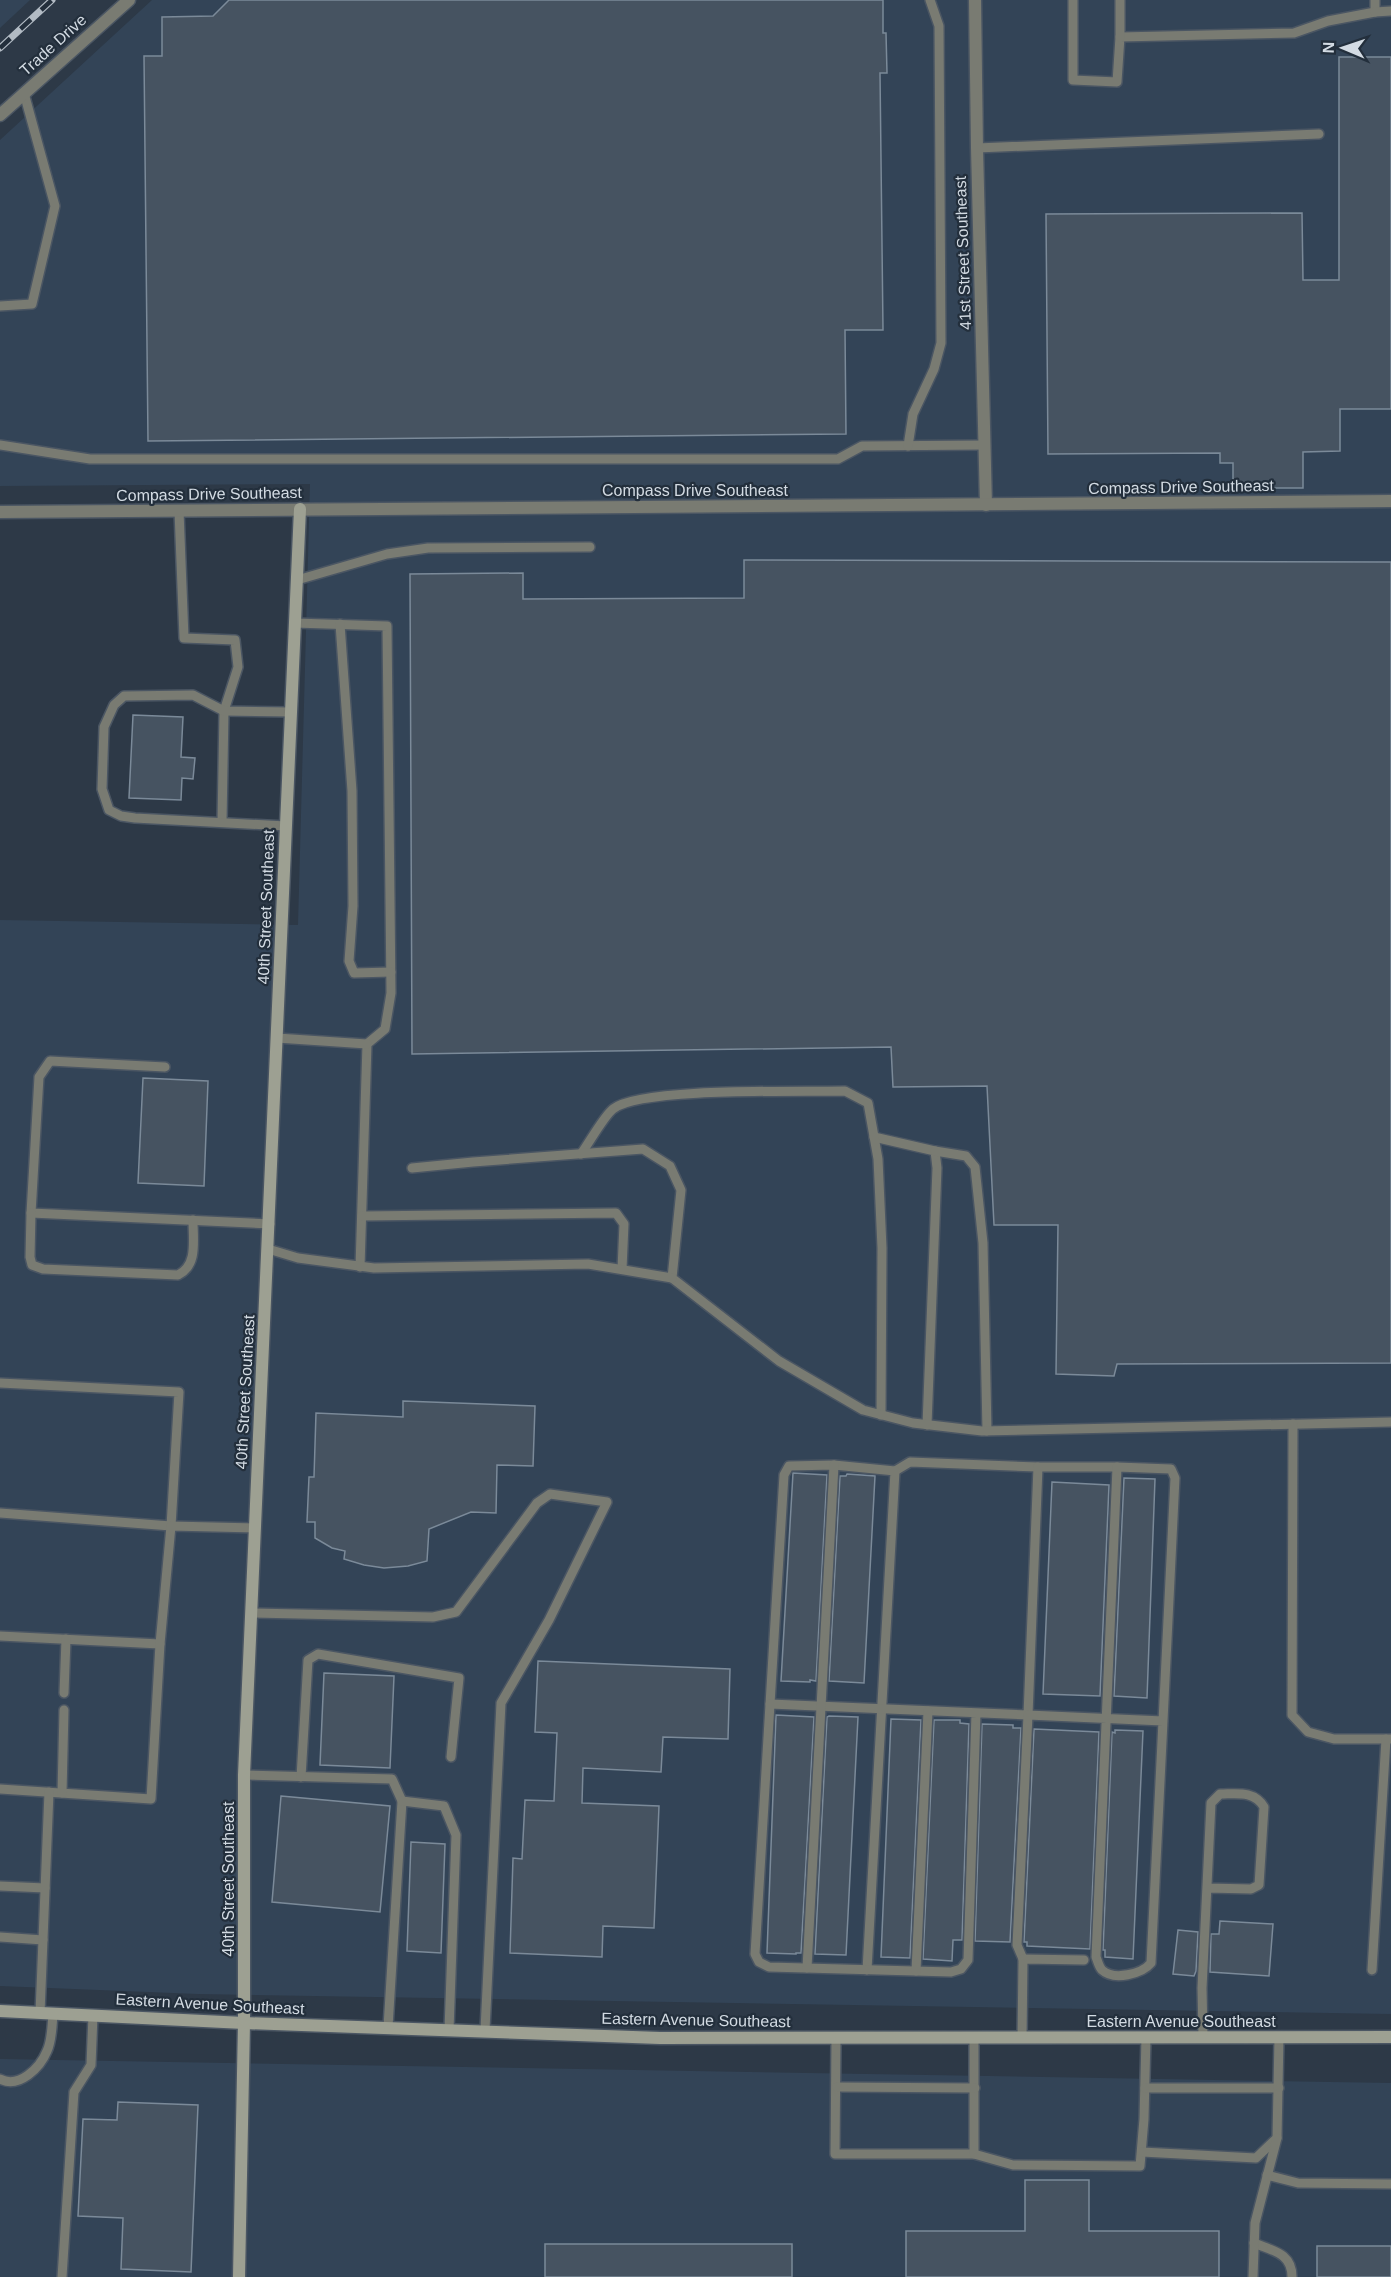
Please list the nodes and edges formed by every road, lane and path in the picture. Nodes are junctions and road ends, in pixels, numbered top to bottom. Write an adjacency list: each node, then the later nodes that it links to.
1 (129, 0): 10 (street, Trade Drive)
2 (930, 0): 16 (lane)
3 (975, 0): 13 (street, 41st Street Southeast)
4 (1073, 0): 9 (lane)
5 (1120, 0): 9 (lane)
6 (1375, 0): 8 (lane)
7 (1391, 11): 8 (lane)
8 (1375, 12): 9 (lane)
9 (1120, 37)
10 (24, 93): 11 (street, Trade Drive); 14 (lane)
11 (0, 115)
12 (1319, 134): 13 (lane)
13 (977, 148): 17 (street, 41st Street Southeast)
14 (0, 306)
15 (0, 445): 16 (lane)
16 (908, 446): 17 (lane)
17 (985, 446): 19 (street, 41st Street Southeast)
18 (1391, 501): 19 (street, Compass Drive Southeast)
19 (986, 505): 20 (street, Compass Drive Southeast)
20 (300, 509): 21 (street, Compass Drive Southeast); 24 (street, 40th Street Southeast)
21 (179, 511): 22 (street, Compass Drive Southeast); 27 (lane)
22 (0, 512)
23 (590, 547): 24 (lane)
24 (297, 580): 25 (street, 40th Street Southeast)
25 (295, 623): 26 (lane); 28 (street, 40th Street Southeast)
26 (340, 624): 31 (lane); 31 (lane)
27 (224, 711): 28 (lane); 29 (lane); 29 (lane)
28 (291, 712): 30 (street, 40th Street Southeast)
29 (222, 822): 30 (lane)
30 (286, 826): 32 (street, 40th Street Southeast)
31 (391, 972): 33 (lane)
32 (277, 1038): 33 (lane); 42 (street, 40th Street Southeast)
33 (367, 1044): 40 (lane)
34 (165, 1067): 39 (lane)
35 (874, 1137): 36 (lane); 37 (lane); 48 (lane)
36 (935, 1151): 51 (lane); 52 (lane)
37 (581, 1154): 38 (lane); 46 (lane)
38 (412, 1168)
39 (31, 1213): 41 (lane); 41 (lane)
40 (362, 1216): 44 (lane); 45 (lane)
41 (194, 1220): 42 (lane)
42 (270, 1224): 43 (street, 40th Street Southeast)
43 (268, 1249): 44 (lane); 59 (street, 40th Street Southeast)
44 (360, 1267): 45 (lane)
45 (622, 1269): 46 (lane)
46 (672, 1278): 48 (lane)
47 (0, 1383): 58 (lane)
48 (881, 1415): 51 (lane)
49 (1391, 1422): 50 (lane)
50 (1293, 1424): 52 (lane); 74 (lane)
51 (927, 1425): 52 (lane)
52 (987, 1431)
53 (834, 1465): 56 (lane); 65 (lane); 66 (lane)
54 (1038, 1467): 55 (lane); 56 (lane); 71 (lane)
55 (1117, 1467): 72 (lane); 73 (lane)
56 (895, 1472): 67 (lane)
57 (0, 1513): 58 (lane)
58 (171, 1526): 59 (lane); 63 (lane)
59 (256, 1528): 60 (street, 40th Street Southeast)
60 (252, 1613): 76 (street, 40th Street Southeast); 100 (lane)
61 (0, 1636): 62 (lane)
62 (66, 1639): 63 (lane); 64 (lane)
63 (160, 1644): 80 (lane)
64 (64, 1693)
65 (770, 1704): 66 (lane); 89 (lane)
66 (821, 1706): 67 (lane); 89 (lane)
67 (880, 1708): 69 (lane); 90 (lane)
68 (64, 1710): 80 (lane)
69 (928, 1710): 70 (lane); 92 (lane)
70 (976, 1713): 71 (lane); 92 (lane)
71 (1028, 1715): 72 (lane); 87 (lane)
72 (1107, 1719): 73 (lane); 73 (lane)
73 (1163, 1721)
74 (1388, 1739): 91 (lane)
75 (451, 1757): 77 (lane)
76 (244, 1775): 77 (lane); 97 (street, 40th Street Southeast)
77 (301, 1777): 81 (lane)
78 (0, 1789): 79 (lane)
79 (49, 1792): 80 (lane); 83 (lane)
80 (62, 1793)
81 (402, 1801): 98 (lane); 99 (lane)
82 (0, 1886): 83 (lane)
83 (45, 1888): 86 (lane)
84 (1207, 1888): 84 (lane); 101 (lane)
85 (0, 1937): 86 (lane)
86 (43, 1941): 94 (lane)
87 (1023, 1959): 88 (lane); 107 (lane)
88 (1084, 1960)
89 (807, 1968): 90 (lane)
90 (867, 1970): 92 (lane)
91 (1372, 1970)
92 (916, 1971)
93 (0, 2011): 94 (street, Eastern Avenue Southeast)
94 (40, 2013): 95 (street, Eastern Avenue Southeast)
95 (53, 2014): 96 (street, Eastern Avenue Southeast); 108 (lane)
96 (93, 2015): 97 (street, Eastern Avenue Southeast); 119 (lane)
97 (244, 2023): 98 (street, Eastern Avenue Southeast); 120 (street, 40th Street Southeast)
98 (388, 2027): 99 (street, Eastern Avenue Southeast)
99 (449, 2030): 100 (street, Eastern Avenue Southeast)
100 (485, 2030): 105 (street, Eastern Avenue Southeast)
101 (1203, 2036): 102 (street, Eastern Avenue Southeast); 103 (street, Eastern Avenue Southeast)
102 (1146, 2037): 107 (street, Eastern Avenue Southeast); 111 (lane)
103 (1280, 2037): 104 (street, Eastern Avenue Southeast); 112 (lane)
104 (1391, 2037)
105 (836, 2038): 106 (street, Eastern Avenue Southeast); 109 (lane)
106 (974, 2038): 107 (street, Eastern Avenue Southeast); 110 (lane)
107 (1022, 2038)
108 (1, 2082)
109 (837, 2087): 110 (lane); 115 (lane)
110 (975, 2088): 115 (lane)
111 (1145, 2088): 112 (lane); 114 (lane)
112 (1279, 2088): 113 (lane)
113 (1277, 2138): 114 (lane); 116 (lane)
114 (1142, 2152): 115 (lane)
115 (974, 2154)
116 (1267, 2175): 117 (lane); 118 (lane)
117 (1391, 2184)
118 (1254, 2243): 121 (lane); 122 (lane)
119 (62, 2277)
120 (239, 2277)
121 (1254, 2277)
122 (1292, 2277)

